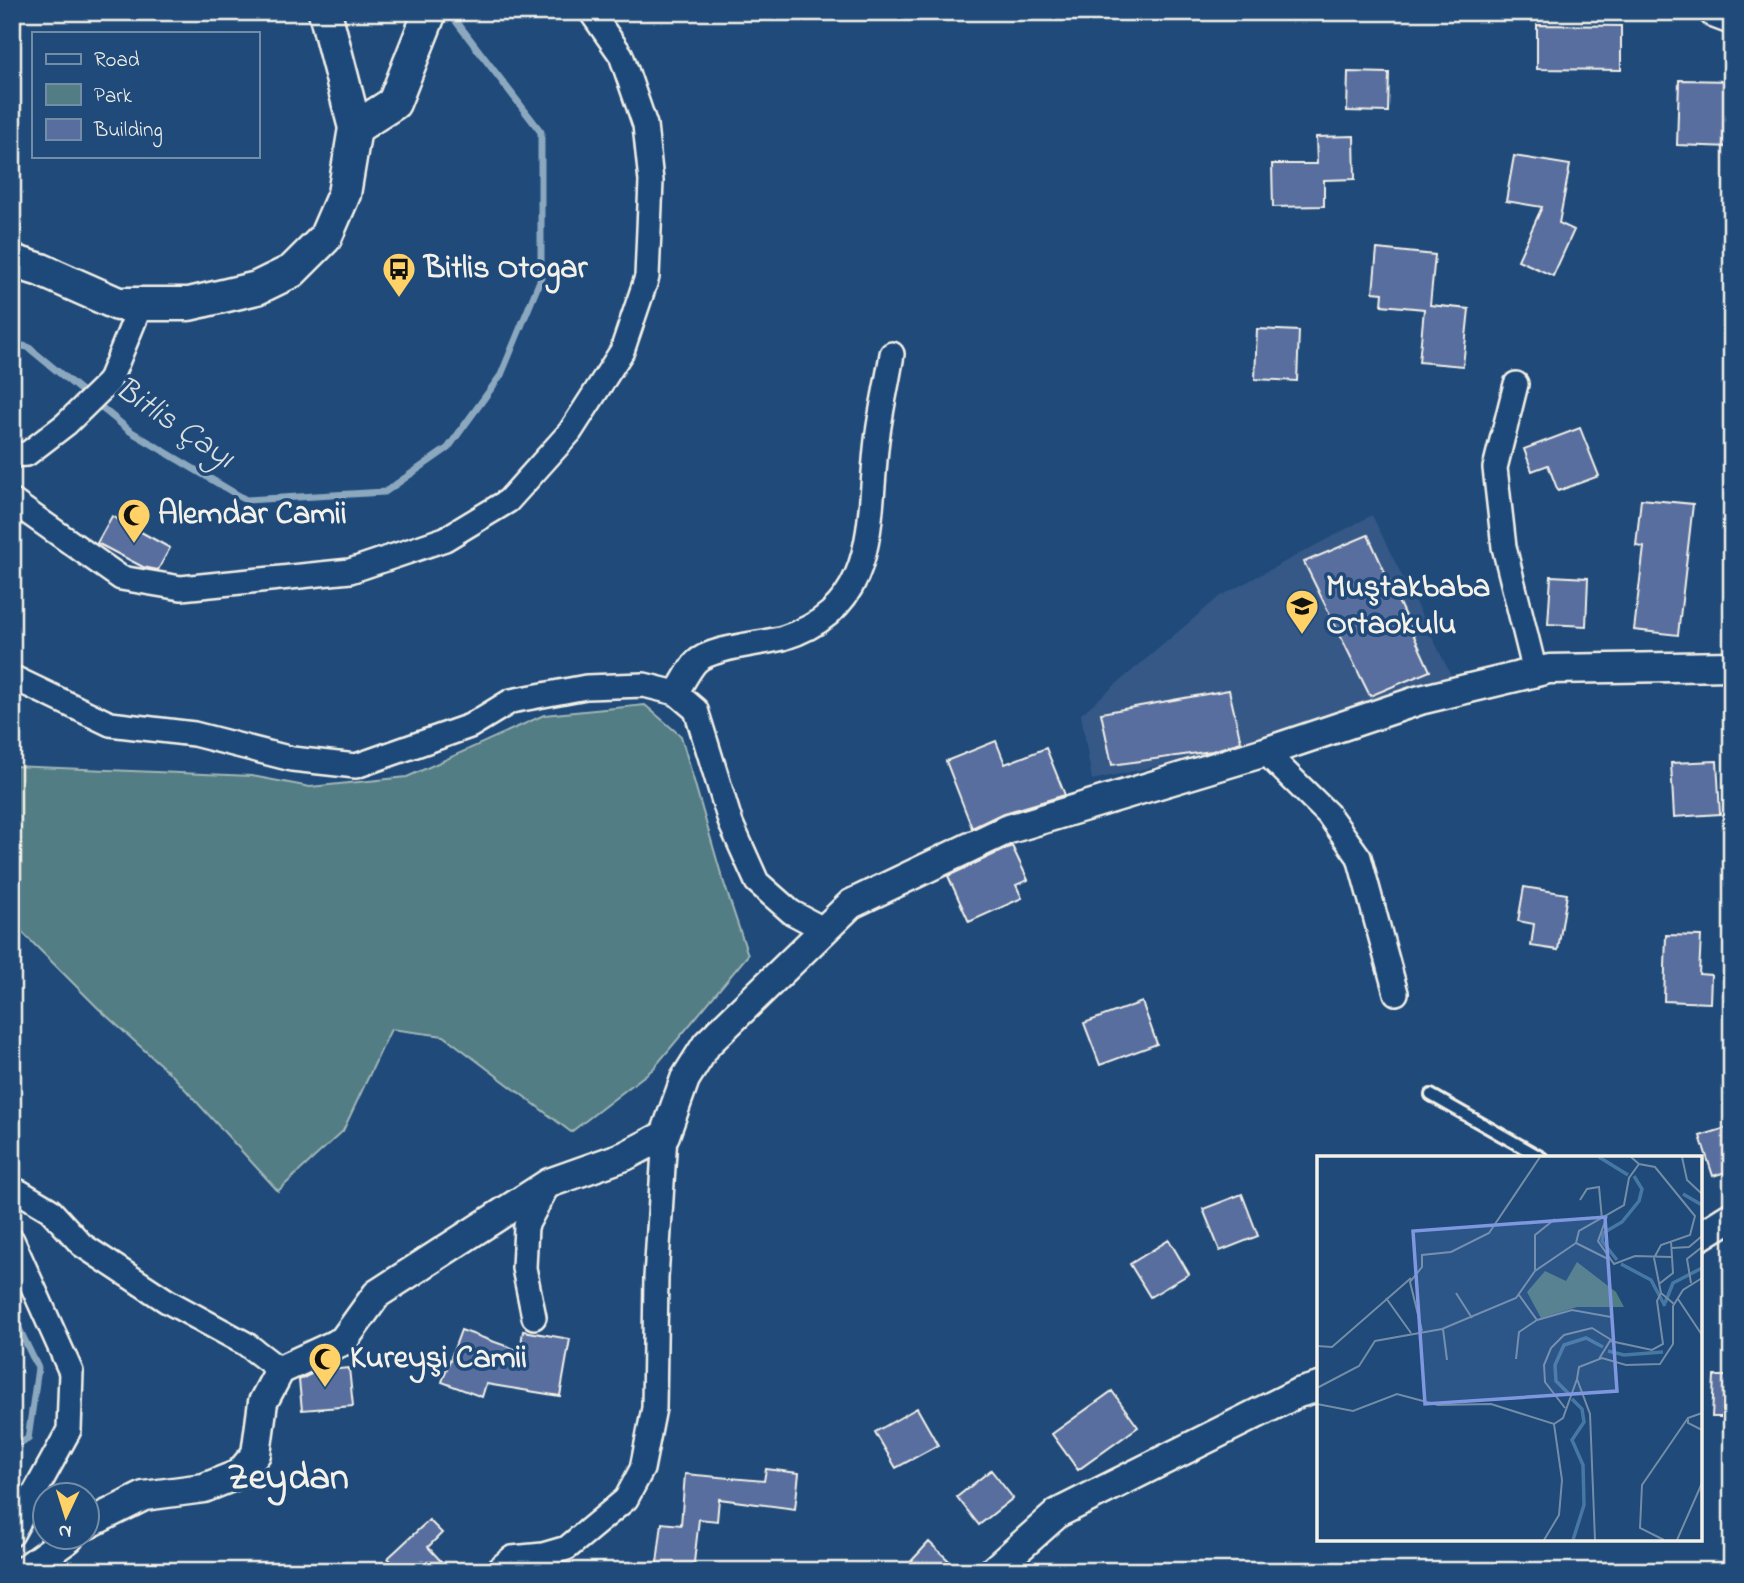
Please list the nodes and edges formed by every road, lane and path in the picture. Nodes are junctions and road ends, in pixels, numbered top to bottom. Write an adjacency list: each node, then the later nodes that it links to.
1 (326, 12): 6 (main road)
2 (430, 12): 6 (main road)
3 (591, 12): 12 (street)
4 (1716, 12): 5 (main road)
5 (1732, 18)
6 (355, 128): 8 (main road)
7 (12, 261): 8 (main road)
8 (141, 304): 11 (street)
9 (892, 354): 16 (street)
10 (1516, 384): 14 (street)
11 (12, 455)
12 (12, 500)
13 (1732, 666): 14 (street)
14 (1535, 672): 17 (street)
15 (12, 677): 16 (street)
16 (676, 693): 18 (street)
17 (1265, 752): 18 (street); 19 (street)
18 (825, 930): 21 (street)
19 (1396, 993)
20 (1431, 1095): 22 (lane)
21 (665, 1135): 23 (street); 35 (street)
22 (1538, 1156)
23 (549, 1183): 28 (street); 29 (street)
24 (12, 1196): 29 (street)
25 (1732, 1216): 26 (street)
26 (1702, 1235)
27 (12, 1240): 32 (street)
28 (534, 1317)
29 (279, 1370): 31 (street)
30 (1317, 1388): 36 (street)
31 (102, 1517)
32 (12, 1534)
33 (49, 1552): 34 (street)
34 (23, 1571)
35 (496, 1571)
36 (993, 1571)

